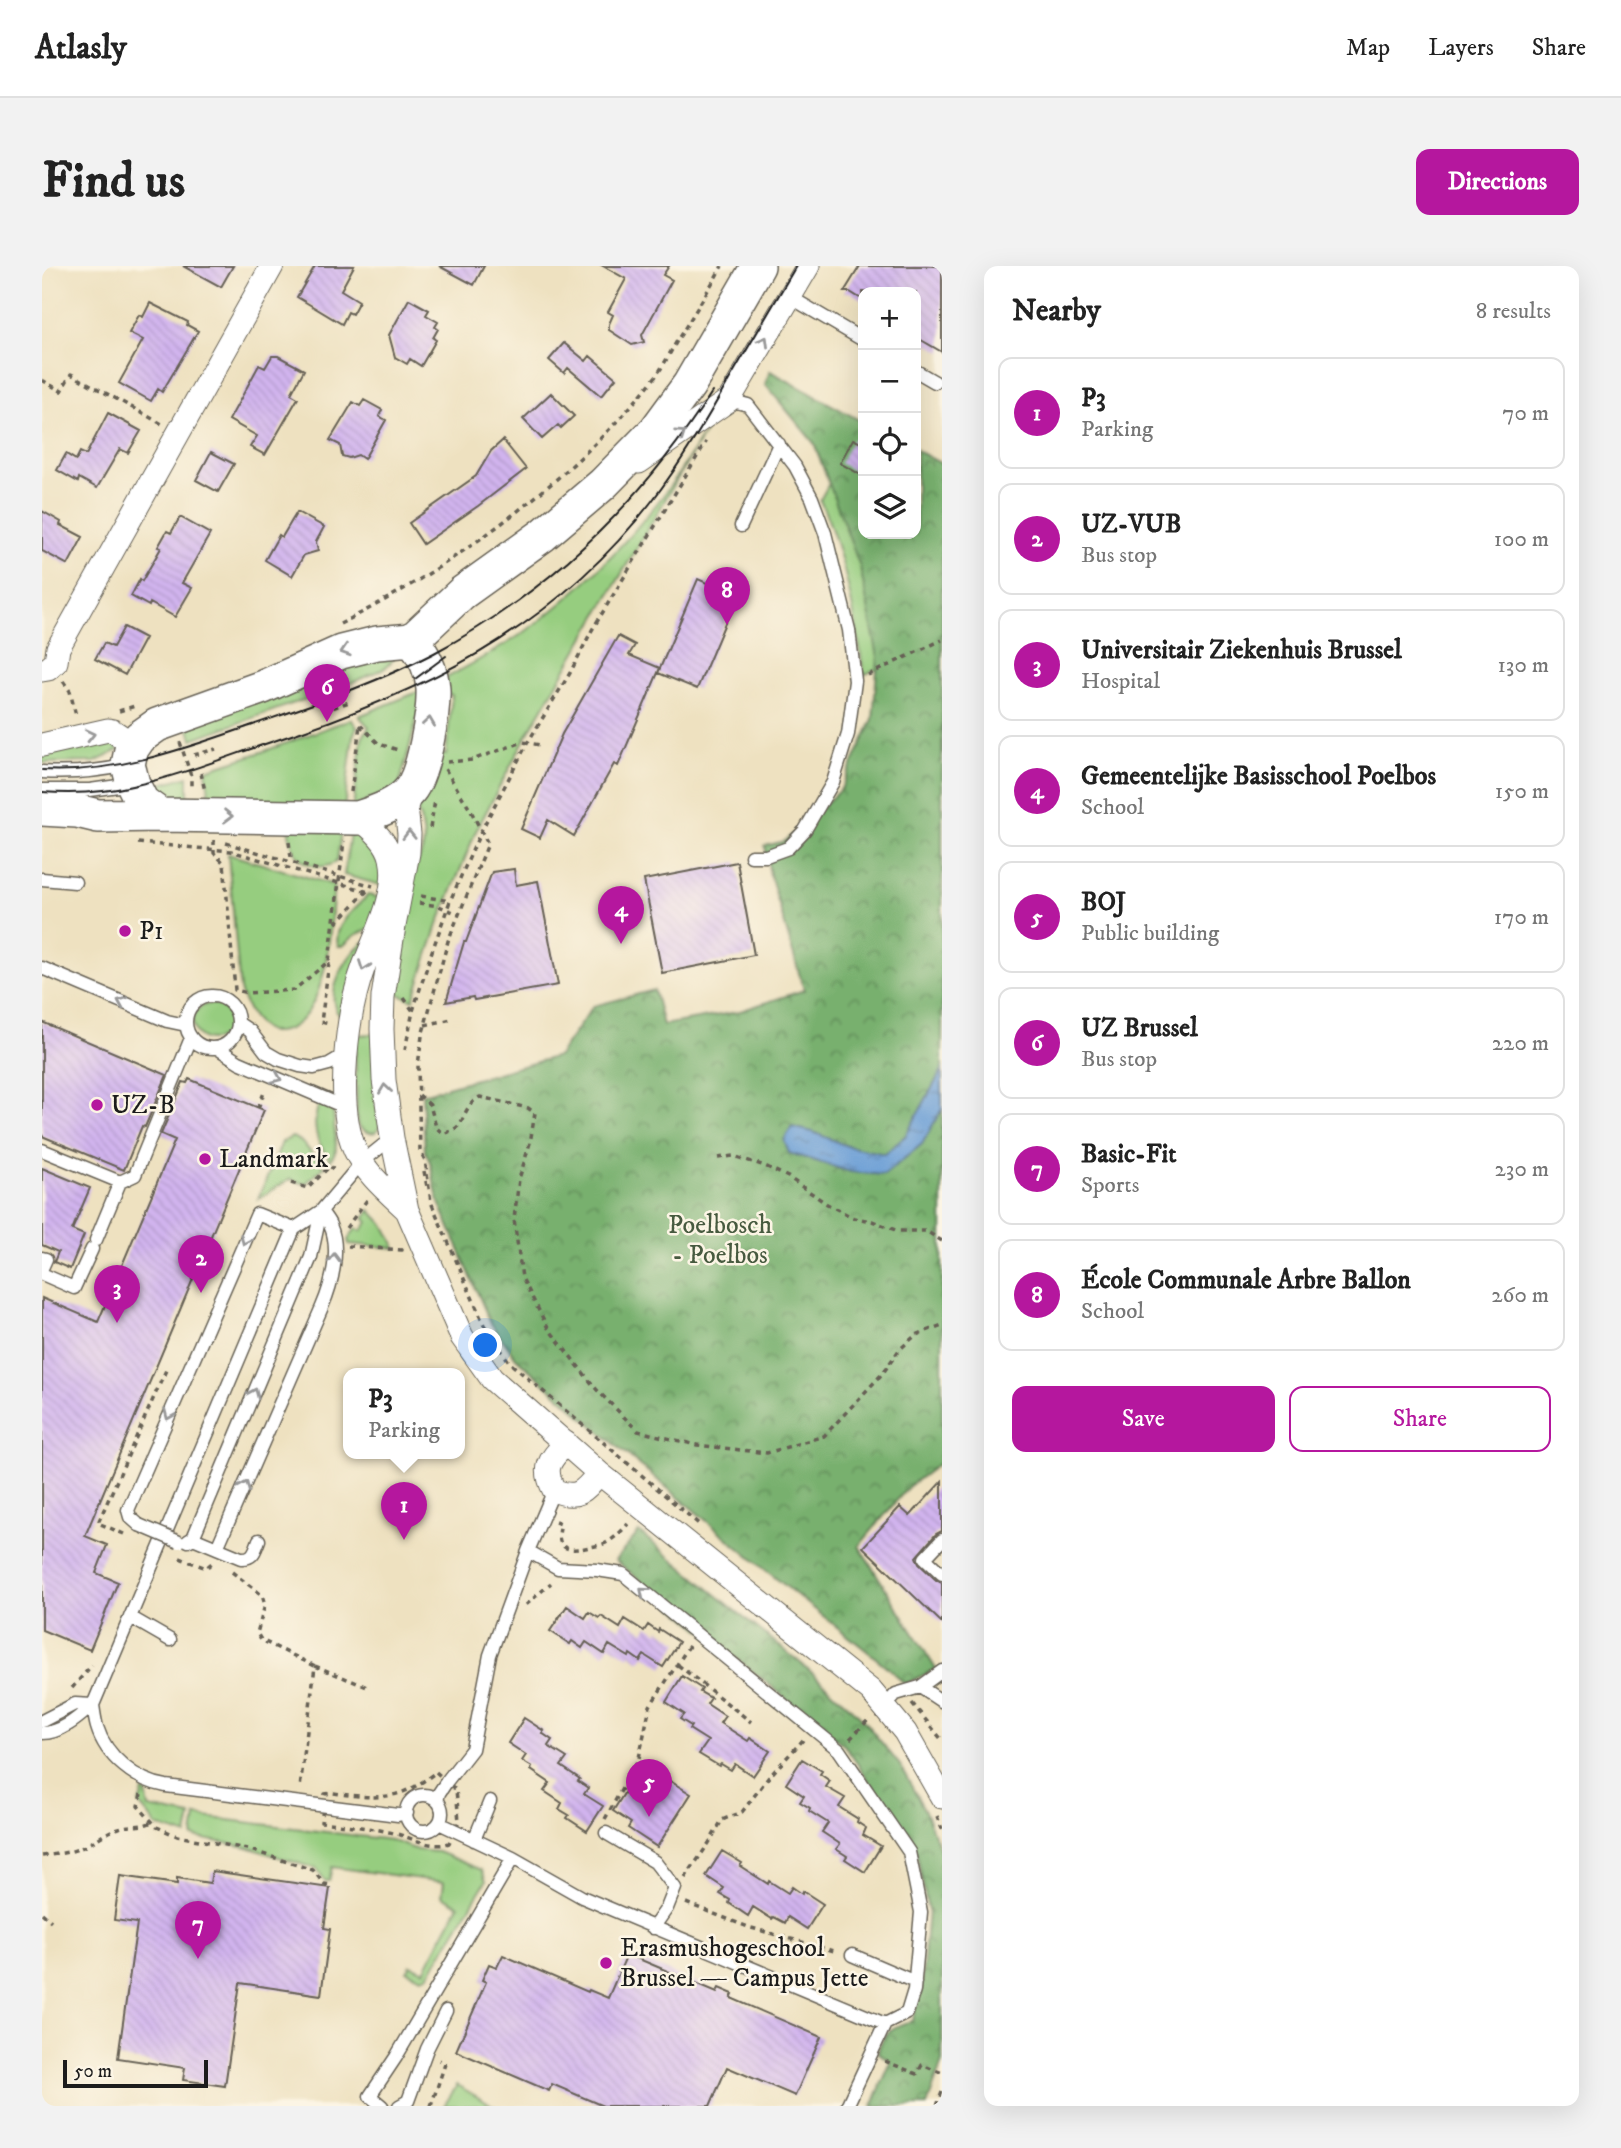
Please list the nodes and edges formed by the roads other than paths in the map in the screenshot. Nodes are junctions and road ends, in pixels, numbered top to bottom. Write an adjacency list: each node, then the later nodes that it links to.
1 (272, 266): 13 (street)
2 (758, 266): 10 (street)
3 (808, 266): 4 (street)
4 (790, 297): 5 (lane); 8 (street, one-way to 4)
5 (858, 337)
6 (921, 374): 7 (lane)
7 (935, 382)
8 (729, 400): 9 (lane); 10 (street, one-way to 8)
9 (779, 444): 11 (lane); 23 (lane)
10 (603, 484): 12 (street)
11 (741, 526)
12 (412, 640): 15 (street, one-way to 15); 18 (street, one-way to 12)
13 (49, 656)
14 (42, 745): 15 (street, one-way to 15)
15 (128, 771): 16 (lane); 17 (lane); 20 (street); 21 (street)
16 (42, 772)
17 (42, 790)
18 (424, 793): 22 (street); 26 (street, one-way to 18)
19 (42, 809): 20 (street)
20 (77, 811): 21 (street)
21 (160, 815): 22 (street, one-way to 22)
22 (353, 818): 26 (street)
23 (751, 856)
24 (42, 879): 25 (lane)
25 (75, 882)
26 (398, 893): 32 (street, one-way to 32); 34 (street, one-way to 26)
27 (42, 968): 29 (lane, one-way to 27)
28 (238, 1023): 29 (lane); 31 (lane); 32 (lane)
29 (186, 1025): 30 (lane)
30 (191, 1038): 31 (lane); 37 (lane)
31 (217, 1048): 33 (lane, one-way to 33)
32 (346, 1054): 33 (street)
33 (346, 1108): 36 (street)
34 (392, 1138): 36 (lane); 38 (street)
35 (42, 1150): 37 (lane)
36 (362, 1162): 38 (street); 39 (lane)
37 (121, 1182): 43 (lane)
38 (407, 1210): 44 (street)
39 (321, 1211): 40 (lane); 47 (lane, one-way to 39); 51 (lane, one-way to 39)
40 (294, 1228): 47 (lane, one-way to 47, bridge); 53 (lane)
41 (42, 1258): 42 (lane)
42 (42, 1268)
43 (42, 1275)
44 (566, 1443): 45 (street); 46 (street)
45 (599, 1473): 46 (street); 57 (street)
46 (554, 1490): 50 (lane)
47 (193, 1538): 51 (lane)
48 (259, 1540): 51 (lane)
49 (942, 1540): 52 (lane)
50 (528, 1551): 63 (lane); 72 (lane, one-way to 50)
51 (216, 1555)
52 (942, 1574)
53 (130, 1617): 54 (lane); 59 (lane)
54 (170, 1640)
55 (942, 1671): 56 (lane)
56 (920, 1687): 57 (lane); 58 (lane)
57 (894, 1697): 62 (street)
58 (941, 1701)
59 (93, 1705): 60 (lane); 61 (lane); 65 (lane)
60 (42, 1721)
61 (42, 1733)
62 (942, 1797)
63 (437, 1801): 65 (lane); 66 (lane)
64 (490, 1801): 68 (lane)
65 (407, 1814): 66 (lane)
66 (439, 1823): 68 (lane)
67 (606, 1833): 70 (lane)
68 (474, 1840): 69 (lane)
69 (513, 1858): 70 (lane); 75 (lane)
70 (653, 1928): 74 (lane)
71 (852, 1955): 72 (lane)
72 (915, 1982): 74 (lane)
73 (446, 2011): 76 (lane)
74 (885, 2024): 77 (lane)
75 (382, 2106)
76 (398, 2106)
77 (846, 2106)

